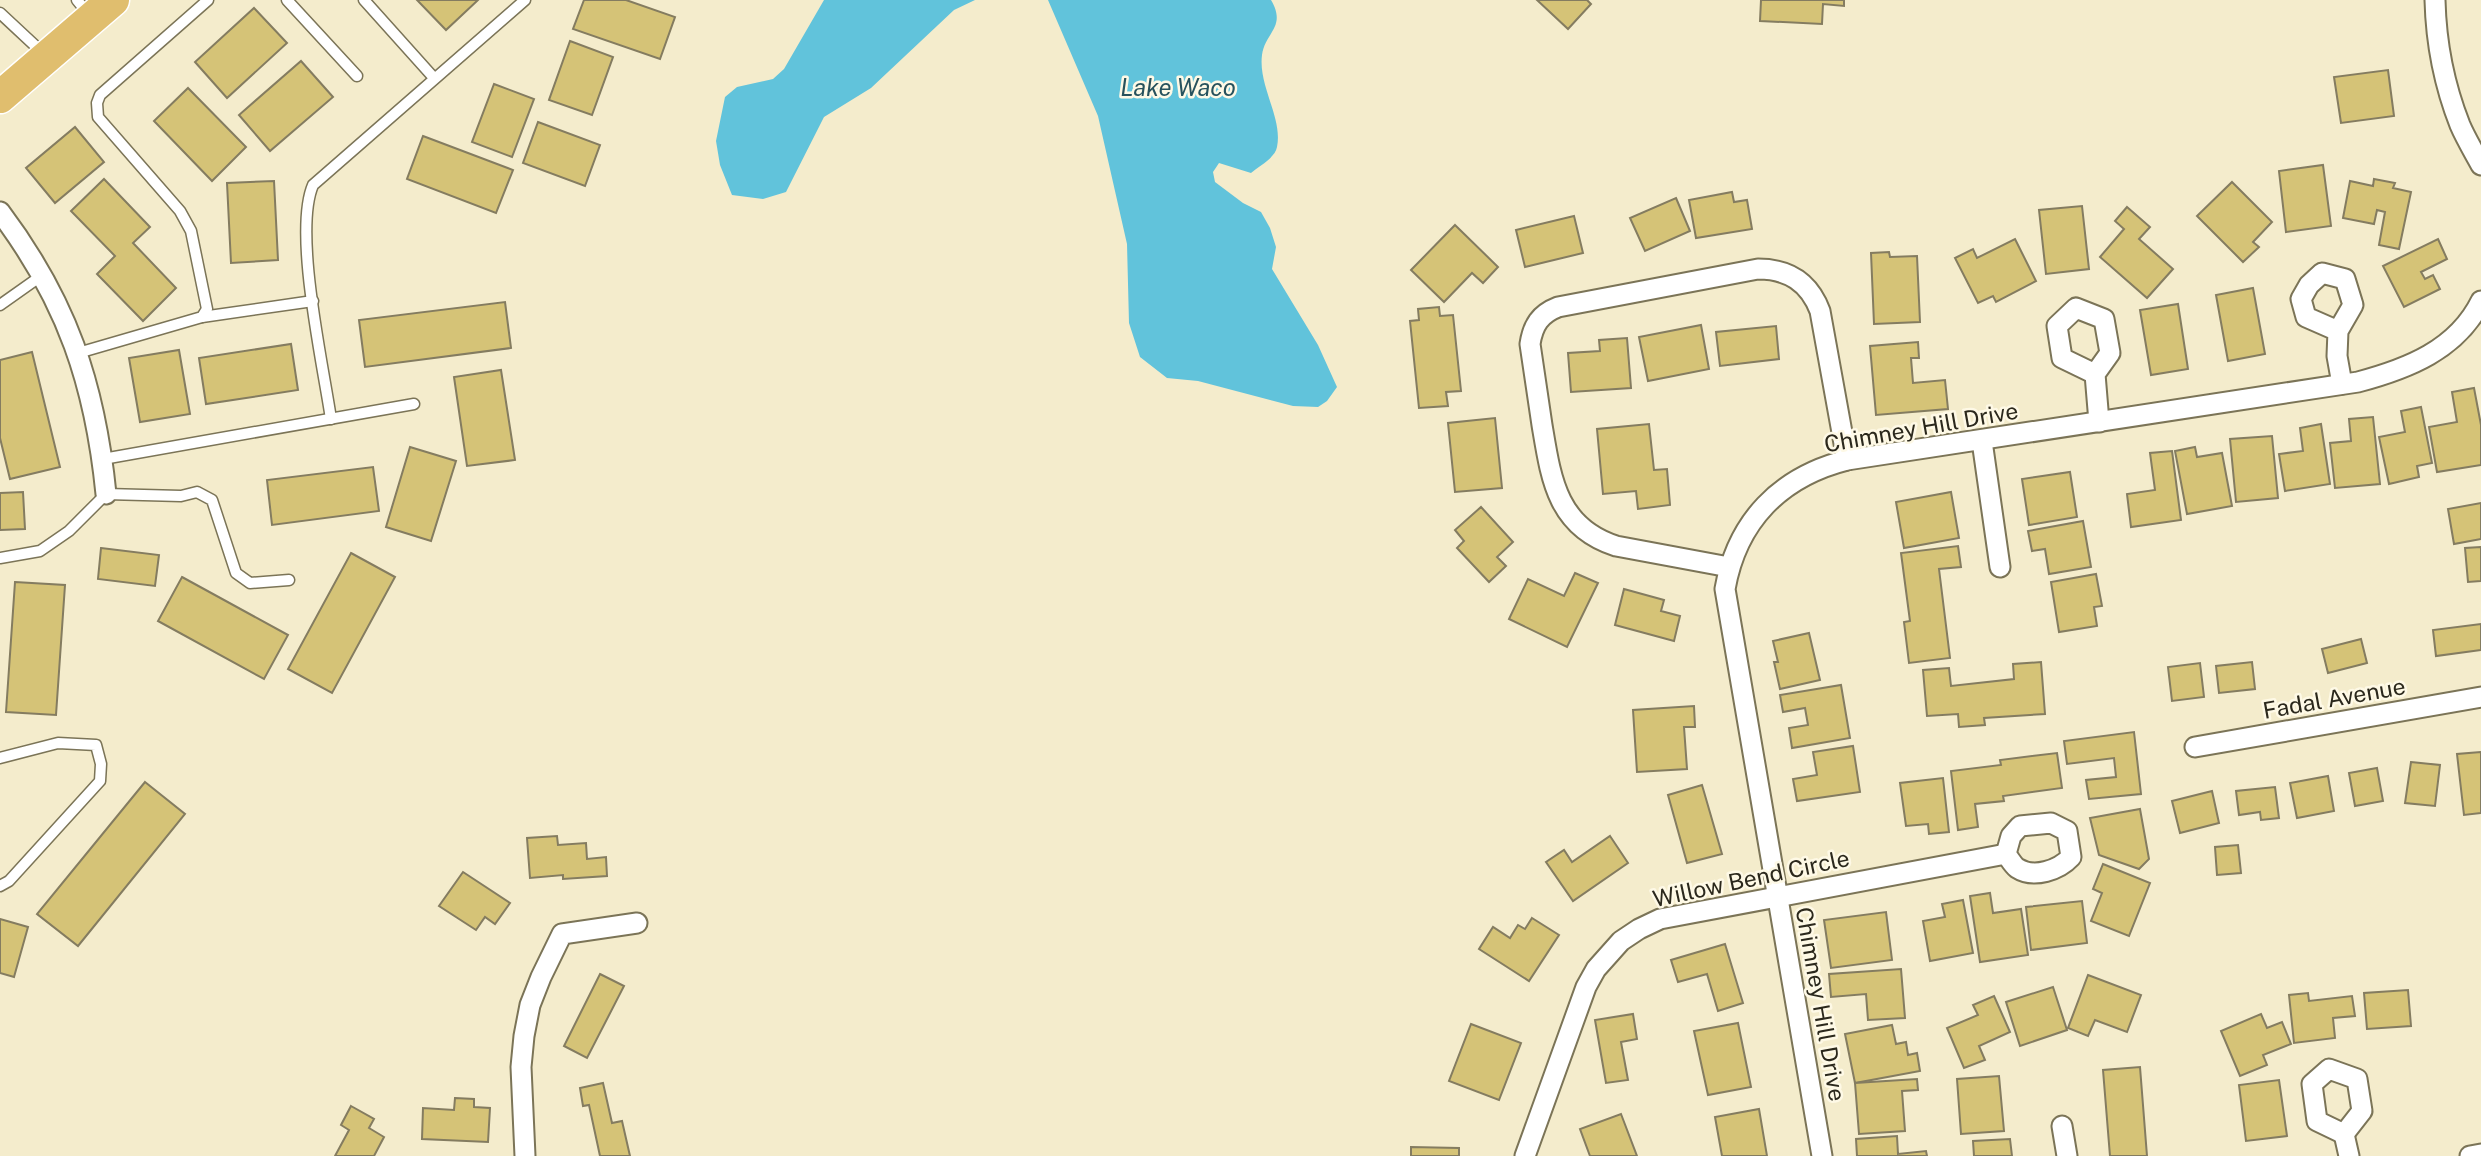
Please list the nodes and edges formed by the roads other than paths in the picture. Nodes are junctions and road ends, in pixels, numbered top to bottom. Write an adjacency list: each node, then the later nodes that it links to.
1 (208, 0): 18 (lane)
2 (287, 0): 9 (lane)
3 (364, 0): 10 (lane)
4 (525, 0): 10 (lane)
5 (2435, 0): 12 (street)
6 (94, 6): 8 (main road)
7 (0, 13): 8 (lane)
8 (47, 57): 11 (main road)
9 (357, 76)
10 (434, 78): 15 (lane)
11 (0, 97)
12 (2481, 165)
13 (0, 212): 14 (street)
14 (41, 276): 17 (lane); 20 (street)
15 (313, 301): 18 (lane); 24 (lane)
16 (2481, 301): 22 (street, Chimney Hill Drive)
17 (0, 305)
18 (202, 317): 20 (lane)
19 (2338, 331): 22 (street)
20 (78, 353): 27 (street)
21 (2095, 374): 25 (street)
22 (2342, 384): 25 (street, Chimney Hill Drive)
23 (414, 404): 24 (lane)
24 (331, 419): 27 (lane)
25 (2099, 422): 26 (street, Chimney Hill Drive)
26 (1982, 441): 28 (street, Chimney Hill Drive); 32 (street)
27 (103, 459): 29 (street)
28 (1847, 460): 31 (street, Chimney Hill Drive); 31 (street)
29 (106, 494): 30 (lane); 33 (lane)
30 (0, 558)
31 (1728, 567): 39 (street, Chimney Hill Drive)
32 (2000, 567)
33 (289, 580)
34 (2481, 697): 35 (street, Fadal Avenue)
35 (2195, 747)
36 (0, 758): 38 (lane)
37 (2006, 854): 39 (street, Willow Bend Circle)
38 (0, 886)
39 (1778, 896): 45 (street, Willow Bend Circle); 46 (street, Chimney Hill Drive)
40 (637, 923): 44 (street)
41 (2062, 1126): 47 (street)
42 (2344, 1133): 48 (street)
43 (2481, 1154): 49 (street)
44 (525, 1156)
45 (1525, 1156)
46 (1822, 1156)
47 (2067, 1156)
48 (2349, 1156)
49 (2470, 1156)

